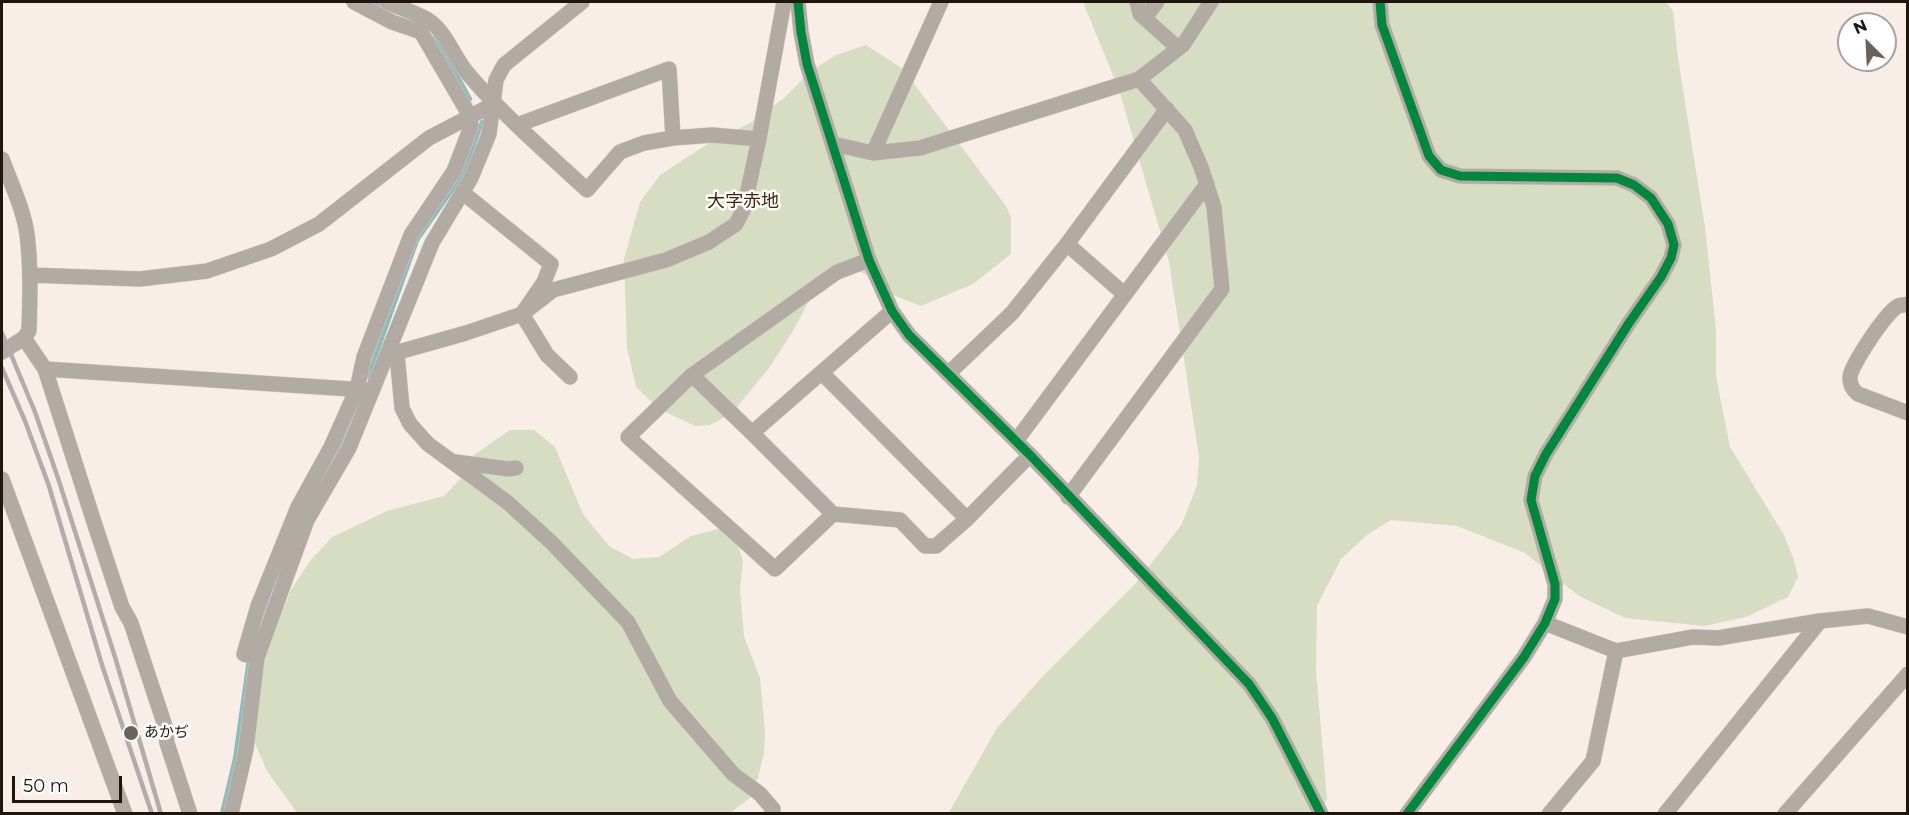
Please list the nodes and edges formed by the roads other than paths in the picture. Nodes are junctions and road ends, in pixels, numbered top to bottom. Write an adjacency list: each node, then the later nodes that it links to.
1 (354, 2): 16 (street)
2 (387, 2): 14 (street)
3 (582, 2): 14 (street)
4 (784, 2): 19 (street)
5 (798, 2): 20 (street)
6 (941, 2): 21 (street)
7 (1137, 2): 11 (street)
8 (1157, 2): 11 (street)
9 (1212, 2): 12 (street)
10 (1380, 2): 52 (street)
11 (1145, 18): 12 (street)
12 (1178, 48): 13 (street)
13 (1139, 79): 15 (street); 21 (street)
14 (494, 104): 16 (street); 17 (street); 24 (street)
15 (1167, 109): 23 (street); 25 (street)
16 (470, 116): 27 (street); 40 (street)
17 (517, 125): 18 (street); 18 (street)
18 (673, 138): 19 (street)
19 (759, 139): 31 (street)
20 (833, 144): 21 (street); 26 (street)
21 (873, 153)
22 (2, 159): 27 (street)
23 (1207, 184): 28 (street); 48 (street)
24 (462, 192): 31 (street); 34 (street)
25 (1066, 244): 28 (street); 37 (street)
26 (869, 260): 30 (street); 38 (street)
27 (30, 275): 32 (street)
28 (1124, 294): 43 (street)
29 (1908, 304): 41 (street)
30 (892, 311): 36 (street); 37 (street)
31 (522, 314): 34 (street); 39 (street)
32 (24, 338): 33 (street); 35 (street)
33 (2, 352)
34 (392, 355): 40 (street); 45 (street)
35 (45, 369): 40 (street); 57 (street)
36 (822, 372): 42 (street); 50 (street)
37 (948, 374): 43 (street)
38 (692, 375): 42 (street); 49 (street)
39 (570, 377)
40 (364, 389): 58 (street)
41 (1908, 413)
42 (752, 433): 49 (street)
43 (1016, 441): 44 (street)
44 (1030, 455): 48 (street); 50 (street)
45 (452, 461): 46 (street); 59 (street)
46 (516, 468)
47 (2, 479): 56 (street)
48 (1068, 497): 60 (street)
49 (832, 514): 50 (street)
50 (967, 519)
51 (1820, 621): 53 (street); 54 (street); 63 (street)
52 (1545, 623): 54 (street); 61 (street)
53 (1908, 627)
54 (1616, 651): 62 (street)
55 (1908, 674): 64 (street)
56 (125, 813)
57 (190, 813)
58 (231, 813)
59 (771, 813)
60 (1321, 813)
61 (1407, 813)
62 (1549, 813)
63 (1665, 813)
64 (1785, 813)

